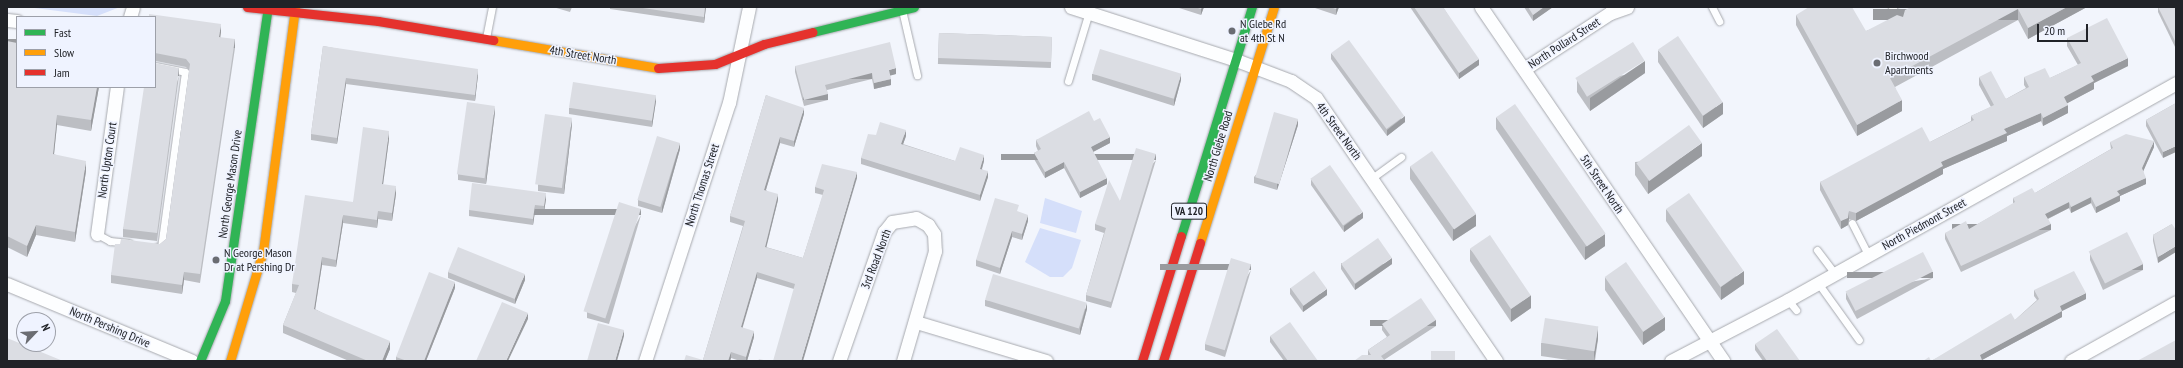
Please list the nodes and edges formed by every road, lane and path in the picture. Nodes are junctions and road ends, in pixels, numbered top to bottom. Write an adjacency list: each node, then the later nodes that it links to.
1 (247, 7): 12 (main road, 4th Street North)
2 (492, 7): 19 (lane)
3 (749, 7): 20 (street, North Thomas Street)
4 (914, 7): 14 (main road, 4th Street North)
5 (1071, 7): 16 (street, 4th Street North)
6 (1252, 7): 21 (main road, North Glebe Road / VA 120)
7 (1274, 7): 23 (main road, North Glebe Road / VA 120)
8 (1481, 7): 24 (street, 5th Street North)
9 (1627, 7): 15 (street, North Pollard Street)
10 (1712, 7): 17 (lane)
11 (1892, 7): 18 (lane)
12 (268, 9): 13 (main road, 4th Street North); 43 (main road, North George Mason Drive)
13 (295, 10): 19 (main road, 4th Street North); 44 (main road)
14 (902, 10): 20 (main road, 4th Street North); 25 (lane)
15 (1611, 10): 24 (street, North Pollard Street)
16 (1089, 12): 21 (street, 4th Street North); 26 (lane)
17 (1719, 21)
18 (1901, 23)
19 (486, 39): 20 (main road, 4th Street North)
20 (739, 54): 45 (street, North Thomas Street)
21 (1236, 60): 23 (street, 4th Street North); 49 (main road, North Glebe Road / VA 120)
22 (156, 66): 32 (lane)
23 (1256, 68): 30 (street, 4th Street North); 50 (main road, North Glebe Road / VA 120)
24 (1524, 69): 40 (street, 5th Street North)
25 (917, 75)
26 (1068, 81)
27 (2176, 83): 34 (street, North Piedmont Street)
28 (117, 88): 32 (street, North Upton Court)
29 (1401, 157): 30 (lane)
30 (1372, 178): 51 (street, 4th Street North)
31 (1852, 223): 34 (lane)
32 (97, 234)
33 (1817, 250): 35 (lane)
34 (1868, 255): 35 (street, North Piedmont Street)
35 (1835, 274): 36 (street, North Piedmont Street)
36 (1818, 283): 40 (street, North Piedmont Street); 41 (lane)
37 (7, 284): 42 (street, North Pershing Drive)
38 (2176, 302): 54 (street)
39 (916, 322): 46 (street, 3rd Road North); 47 (street, 3rd Road North); 48 (street)
40 (1709, 340): 52 (street, North Piedmont Street); 53 (street, 5th Street North)
41 (1859, 340)
42 (192, 361)
43 (200, 361)
44 (230, 361)
45 (645, 361)
46 (839, 361)
47 (902, 361)
48 (1046, 361)
49 (1142, 361)
50 (1163, 361)
51 (1496, 361)
52 (1671, 361)
53 (1723, 361)
54 (2071, 361)

